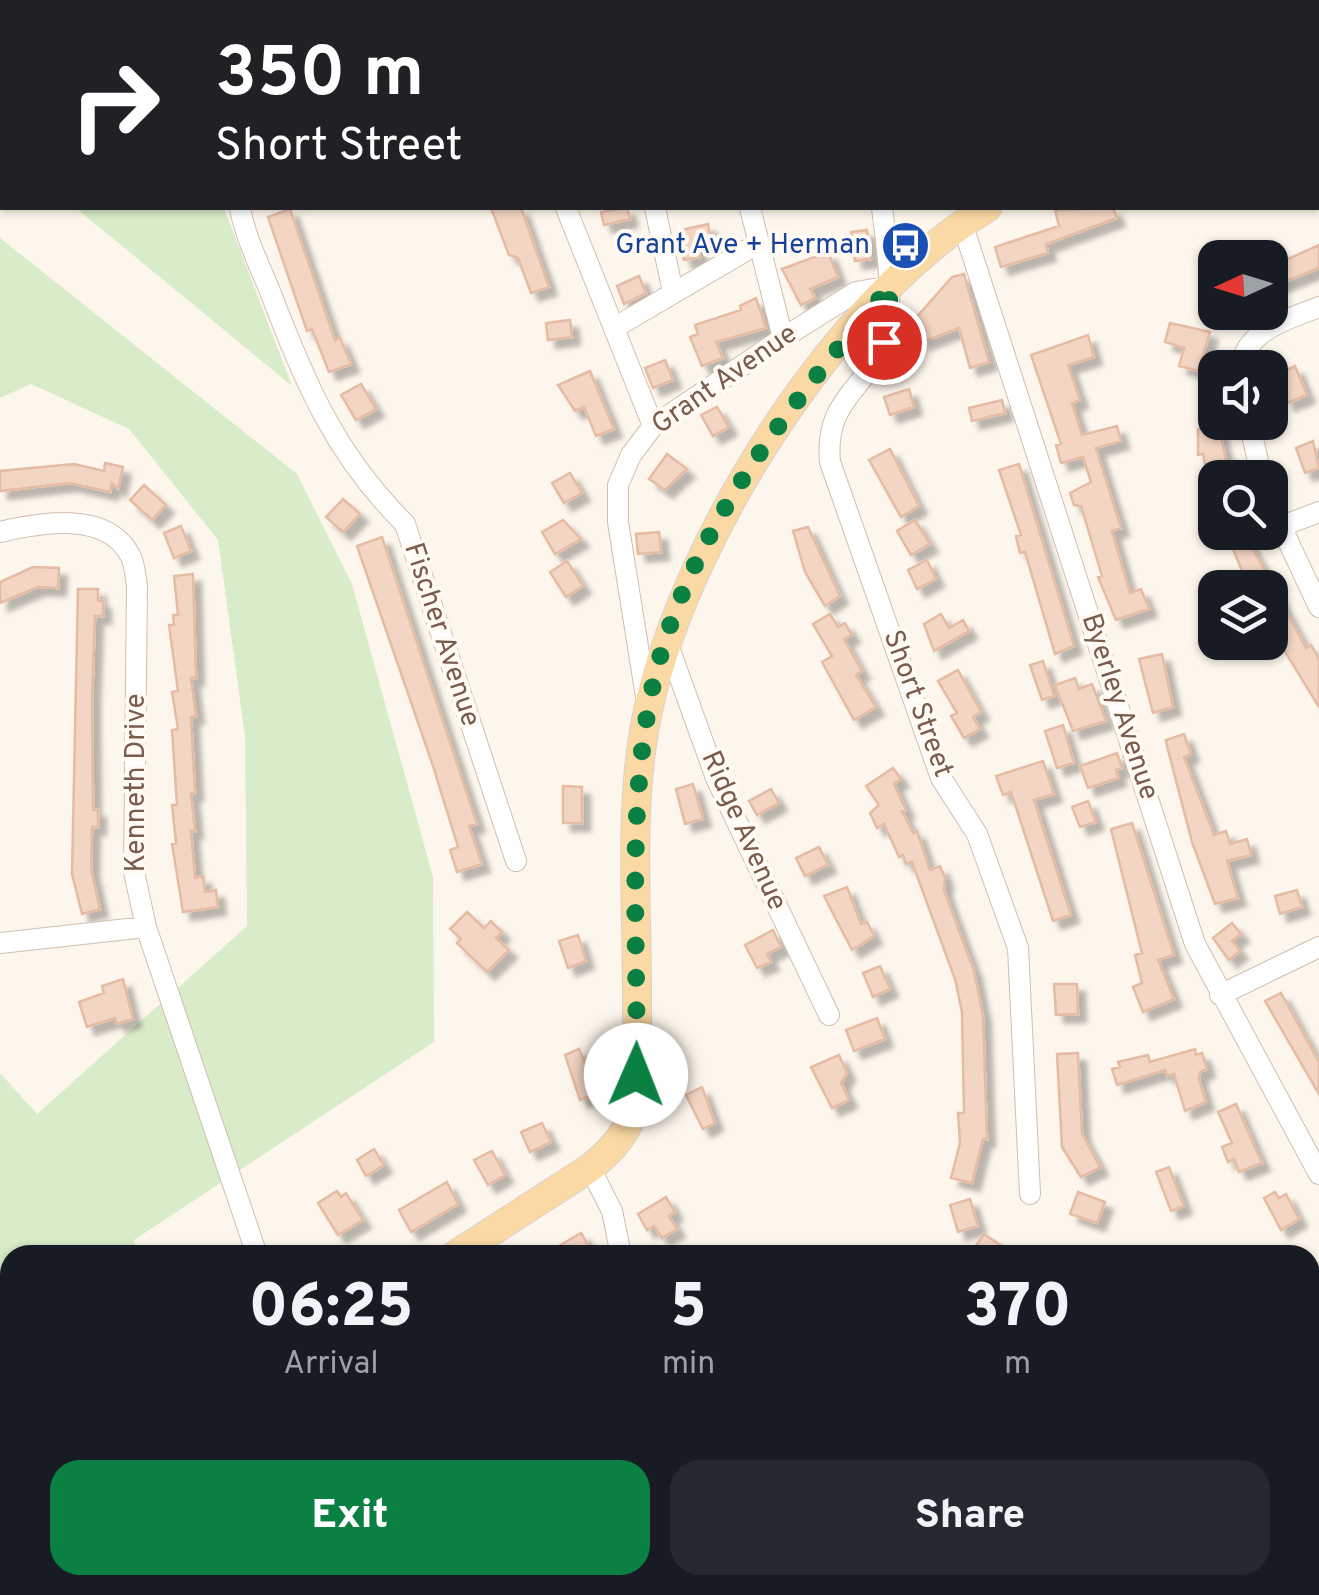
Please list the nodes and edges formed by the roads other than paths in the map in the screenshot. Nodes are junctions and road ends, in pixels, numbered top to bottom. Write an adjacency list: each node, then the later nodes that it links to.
1 (241, 210): 23 (street, Fischer Avenue)
2 (567, 210): 12 (street)
3 (654, 210): 10 (street)
4 (750, 210): 8 (street)
5 (882, 210): 9 (street, Short Street)
6 (984, 210): 7 (main road, Grant Avenue)
7 (962, 223): 9 (main road, Grant Avenue); 27 (street, Byerley Avenue)
8 (758, 243): 10 (street); 13 (street)
9 (891, 286): 13 (street, Grant Avenue); 21 (main road); 31 (street, Short Street)
10 (674, 292): 12 (street)
11 (1319, 307): 14 (street)
12 (614, 328): 15 (street)
13 (783, 338): 15 (street, Grant Avenue)
14 (1247, 350)
15 (653, 426): 22 (street, Grant Avenue)
16 (1319, 512): 17 (street)
17 (1288, 524)
18 (0, 532): 24 (street, Kenneth Drive)
19 (1288, 539): 20 (street)
20 (1319, 607)
21 (667, 642): 22 (main road); 28 (street, Ridge Avenue)
22 (648, 707): 29 (main road)
23 (516, 861)
24 (146, 927): 25 (street); 32 (street, Kenneth Drive)
25 (0, 943)
26 (1319, 947): 27 (street)
27 (1220, 995): 30 (street, Byerley Avenue)
28 (830, 1014)
29 (590, 1168): 33 (main road); 34 (street)
30 (1319, 1174)
31 (1030, 1194)
32 (253, 1245)
33 (471, 1245)
34 (619, 1245)

